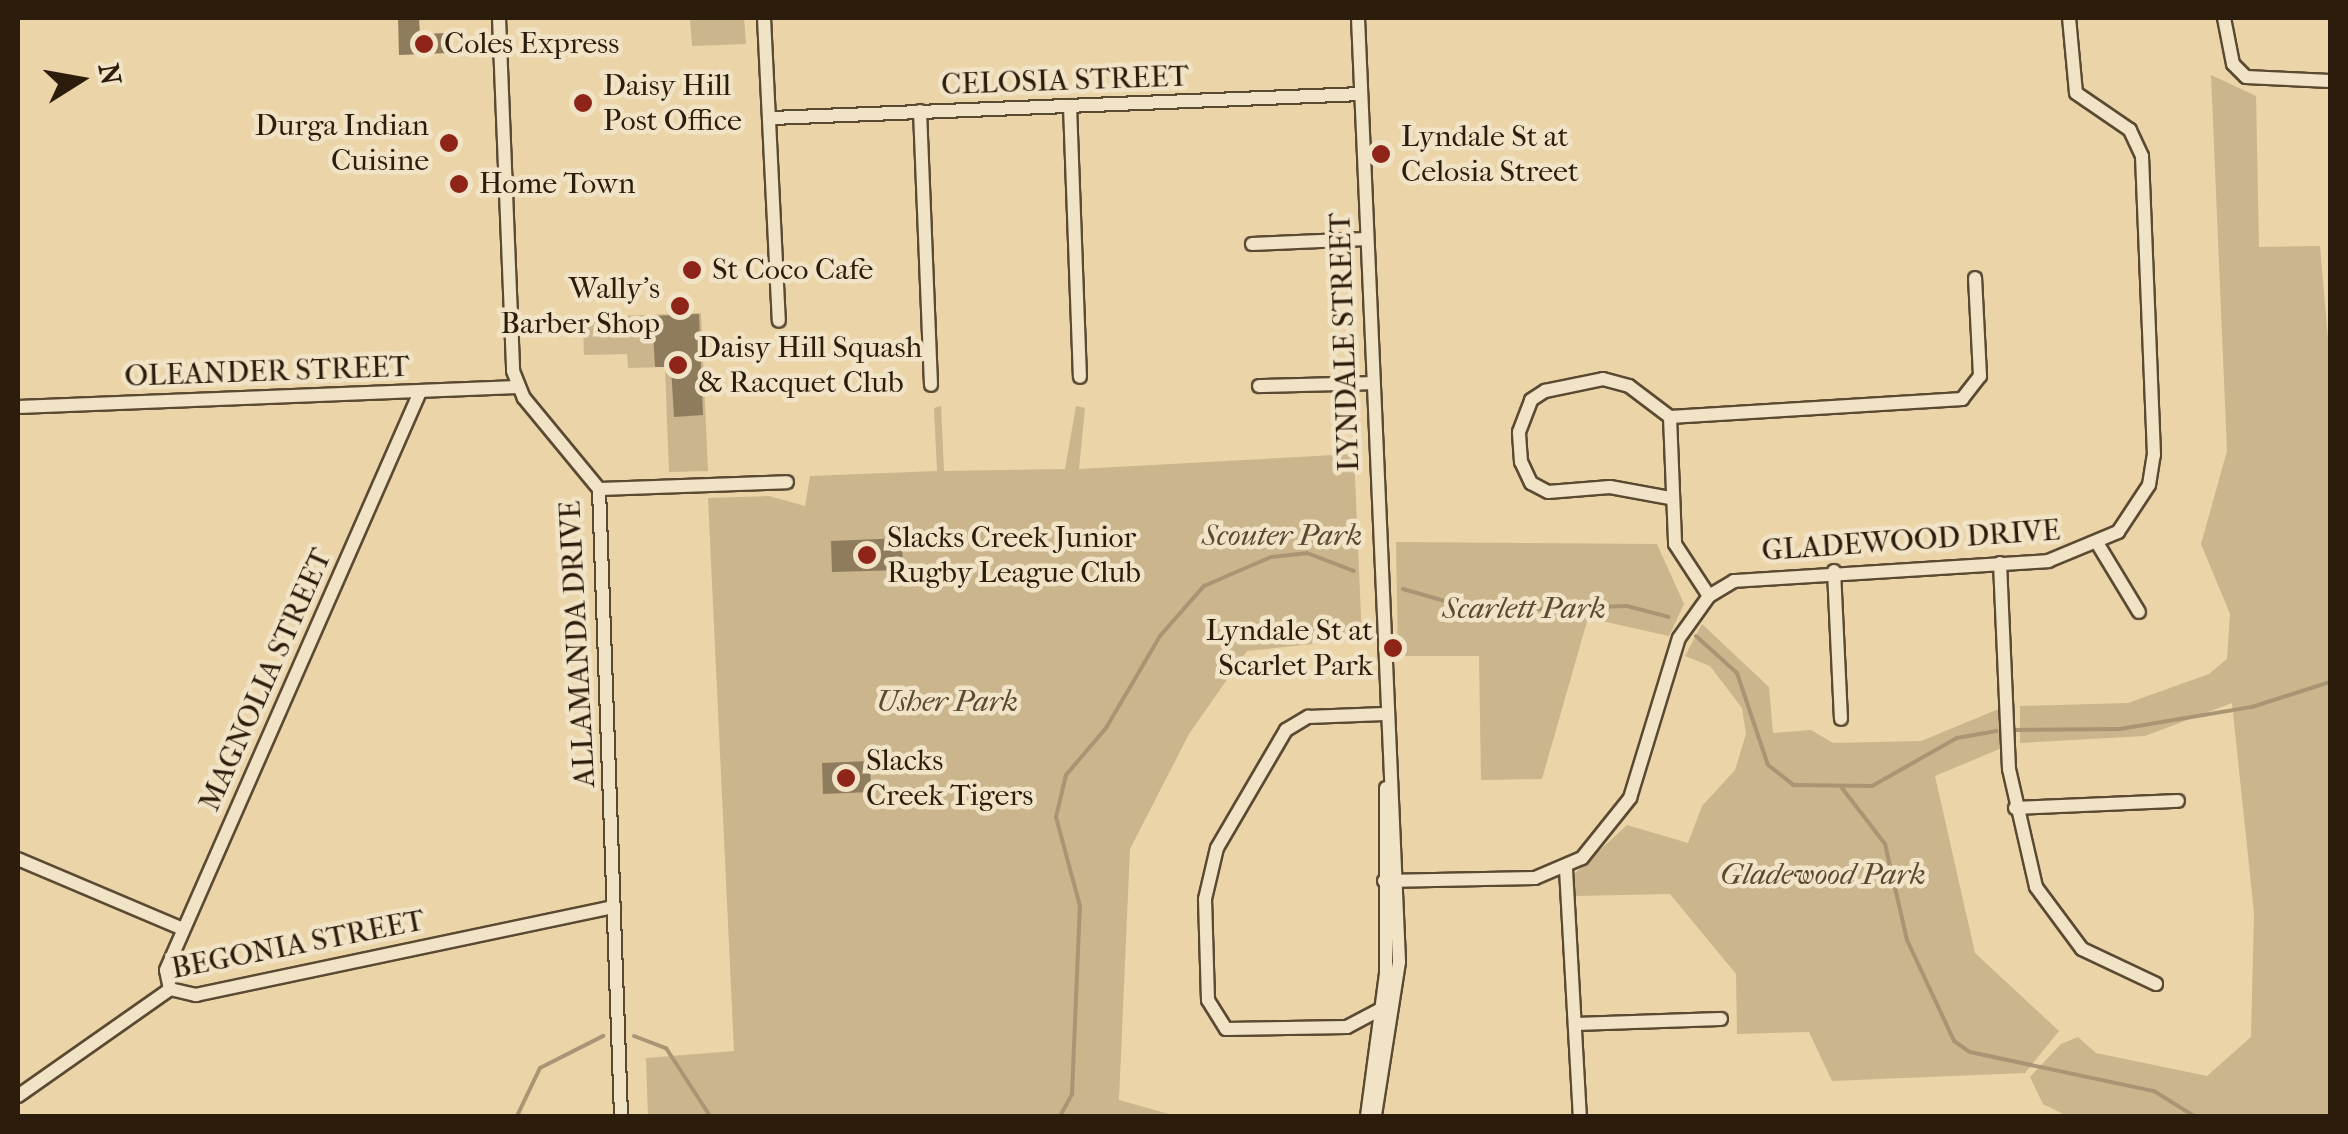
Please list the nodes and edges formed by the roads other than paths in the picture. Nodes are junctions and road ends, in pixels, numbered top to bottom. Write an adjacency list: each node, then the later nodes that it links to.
1 (499, 18): 18 (street)
2 (764, 18): 10 (street)
3 (1358, 18): 7 (street, LYNDALE STREET)
4 (2069, 18): 26 (street, GLADEWOOD DRIVE)
5 (2224, 18): 6 (street)
6 (2330, 81)
7 (1361, 94): 8 (street, CELOSIA STREET); 11 (street, LYNDALE STREET)
8 (1070, 106): 9 (street, CELOSIA STREET); 15 (street)
9 (920, 111): 10 (street, CELOSIA STREET); 17 (street)
10 (772, 118): 14 (street)
11 (1366, 239): 12 (street); 16 (street, LYNDALE STREET)
12 (1252, 244)
13 (1975, 278): 22 (street)
14 (778, 320)
15 (1080, 377)
16 (1371, 383): 19 (street); 31 (street, LYNDALE STREET)
17 (931, 385)
18 (518, 386): 20 (street, OLEANDER STREET); 24 (street, ALLAMANDA DRIVE)
19 (1259, 386)
20 (420, 392): 21 (street, OLEANDER STREET); 39 (street, MAGNOLIA STREET)
21 (18, 406)
22 (1670, 417): 25 (street); 25 (street)
23 (786, 482): 24 (street)
24 (598, 490): 38 (street, ALLAMANDA DRIVE)
25 (1670, 498): 29 (street)
26 (2099, 546): 27 (street, GLADEWOOD DRIVE); 30 (street)
27 (2000, 563): 28 (street, GLADEWOOD DRIVE); 34 (street)
28 (1834, 570): 29 (street, GLADEWOOD DRIVE); 32 (street)
29 (1709, 596): 36 (street)
30 (2140, 612)
31 (1384, 714): 37 (street, LYNDALE STREET); 45 (street)
32 (1841, 719)
33 (2178, 801): 34 (street)
34 (2015, 808): 40 (street)
35 (18, 859): 39 (street)
36 (1566, 870): 37 (street); 44 (street)
37 (1390, 881): 42 (street, LYNDALE STREET); 50 (street, LYNDALE STREET)
38 (614, 907): 41 (street, BEGONIA STREET); 48 (street, ALLAMANDA DRIVE)
39 (183, 930): 41 (street, MAGNOLIA STREET)
40 (2156, 984)
41 (170, 990): 47 (street, BEGONIA STREET)
42 (1379, 1010): 45 (street); 46 (street, LYNDALE STREET)
43 (1721, 1018): 44 (street)
44 (1575, 1024): 51 (street)
45 (1347, 1027): 46 (street)
46 (1372, 1050): 49 (street, LYNDALE STREET)
47 (18, 1096)
48 (621, 1116)
49 (1367, 1116)
50 (1375, 1116)
51 (1580, 1116)

